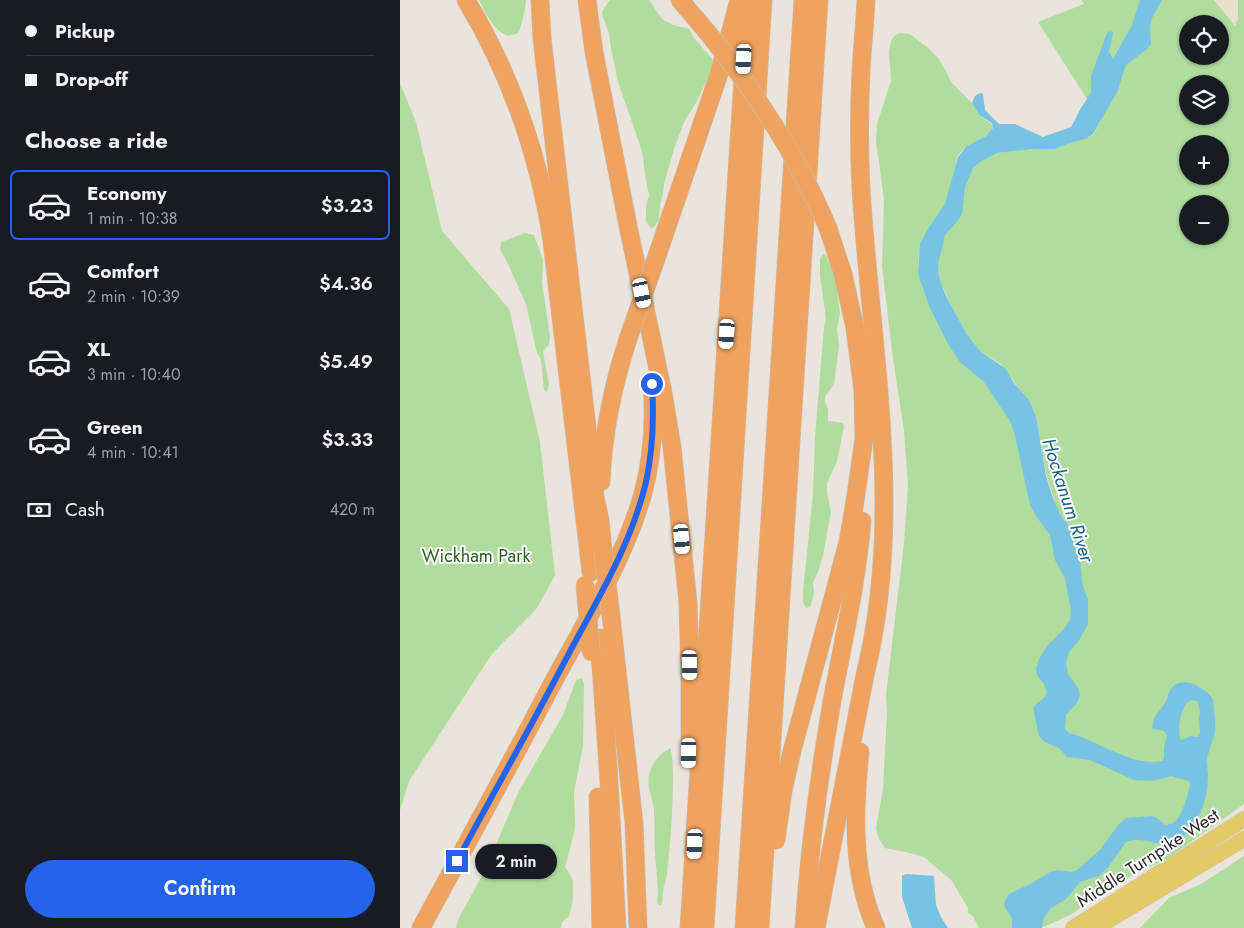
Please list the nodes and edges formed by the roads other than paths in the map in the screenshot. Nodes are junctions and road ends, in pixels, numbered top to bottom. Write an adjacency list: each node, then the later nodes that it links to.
1 (466, 0): 14 (highway)
2 (540, 0): 13 (highway)
3 (587, 0): 11 (highway)
4 (680, 0): 12 (highway, bridge)
5 (739, 0): 13 (highway, bridge)
6 (748, 0): 18 (highway)
7 (764, 0): 26 (highway)
8 (803, 0): 27 (highway)
9 (819, 0): 20 (highway)
10 (866, 4): 15 (highway)
11 (645, 310): 18 (highway); 21 (highway)
12 (864, 438): 20 (highway); 29 (highway)
13 (600, 520): 24 (highway, bridge)
14 (595, 645): 22 (highway); 23 (highway)
15 (871, 653): 30 (highway); 31 (highway)
16 (1244, 819): 19 (main road, Middle Turnpike West)
17 (1244, 839): 19 (main road, Middle Turnpike West)
18 (695, 844): 25 (highway)
19 (1155, 884): 32 (main road, Middle Turnpike West); 33 (main road, Middle Turnpike West)
20 (762, 888): 28 (highway)
21 (421, 928)
22 (601, 928)
23 (617, 928)
24 (638, 928)
25 (689, 928)
26 (705, 928)
27 (744, 928)
28 (760, 928)
29 (804, 928)
30 (816, 928)
31 (876, 928)
32 (1073, 928)
33 (1096, 928)

